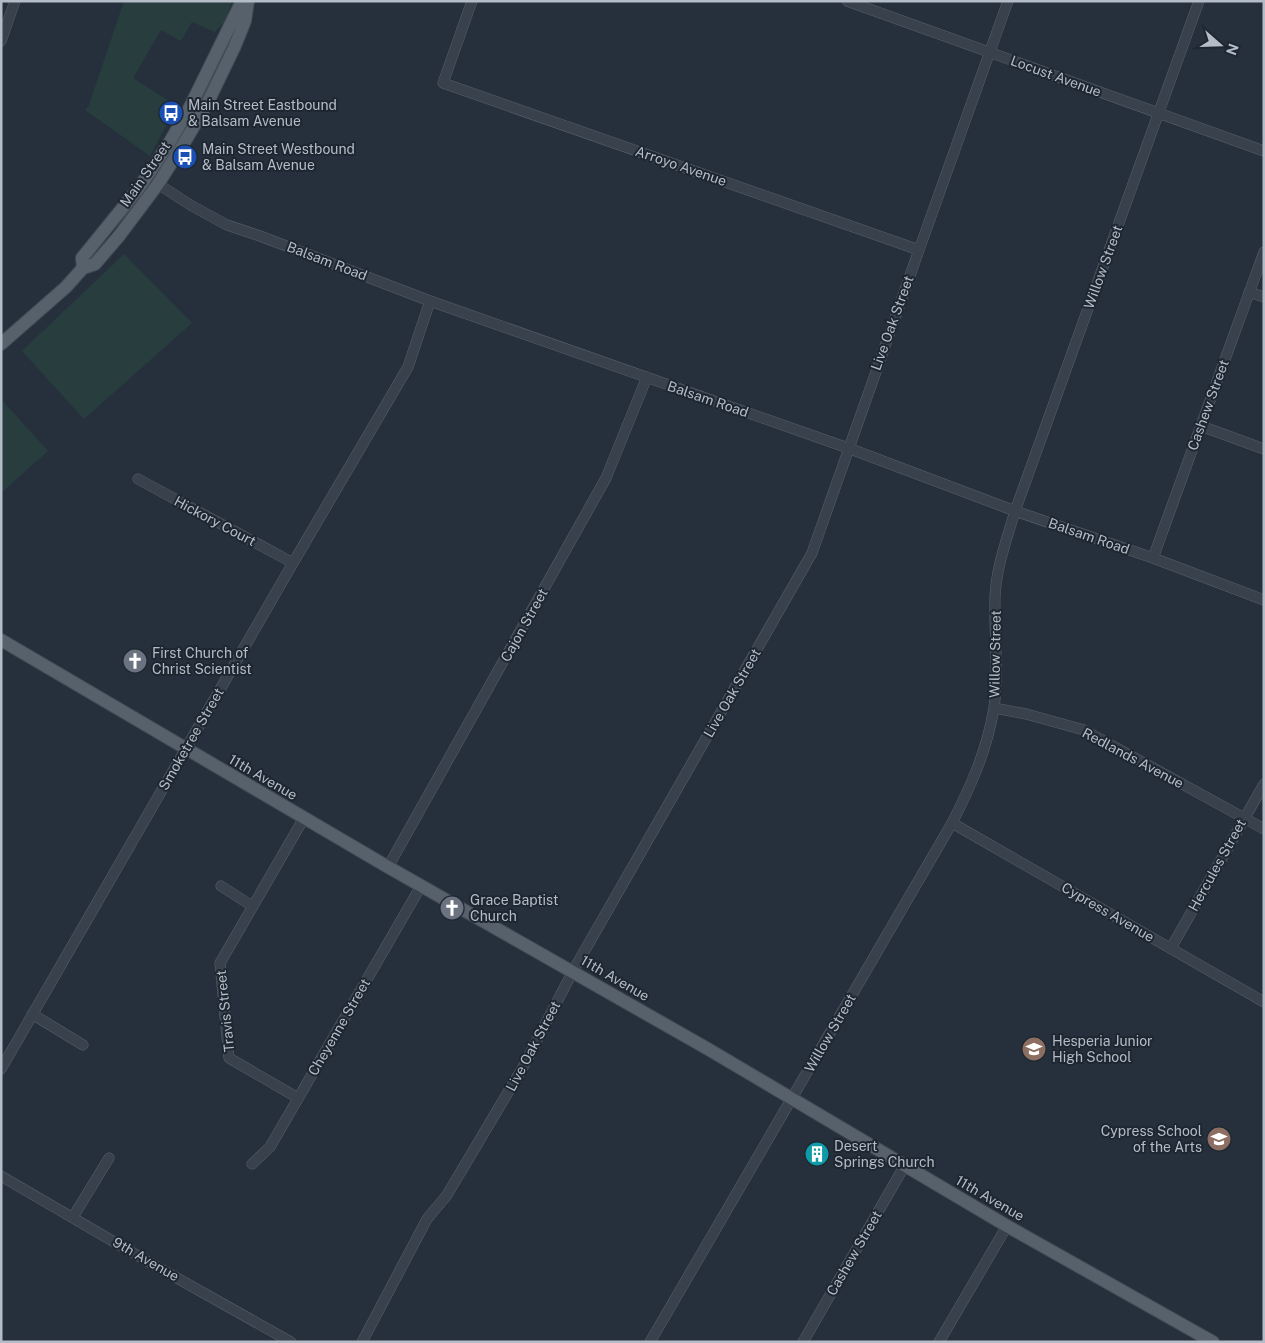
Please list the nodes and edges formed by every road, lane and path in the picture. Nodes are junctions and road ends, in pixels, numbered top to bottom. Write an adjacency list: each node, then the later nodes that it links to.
1 (15, 1): 8 (street)
2 (242, 1): 10 (main road, Main Street)
3 (248, 1): 13 (main road, Main Street)
4 (472, 1): 14 (street, Arroyo Avenue)
5 (847, 1): 9 (street, Locust Avenue)
6 (1008, 1): 9 (street, Live Oak Street)
7 (1199, 1): 11 (street, Willow Street)
8 (1, 41)
9 (991, 52): 11 (street, Locust Avenue); 14 (street, Live Oak Street)
10 (190, 107): 13 (main road); 16 (main road, Main Street)
11 (1159, 113): 12 (street, Locust Avenue); 26 (street, Willow Street)
12 (1264, 151)
13 (158, 184): 16 (main road, Main Street); 19 (street, Balsam Road)
14 (919, 250): 23 (street, Live Oak Street)
15 (1264, 252): 17 (street, Cashew Street)
16 (83, 268): 20 (main road, Main Street)
17 (1249, 292): 18 (street); 22 (street, Cashew Street)
18 (1264, 297)
19 (430, 301): 21 (street, Balsam Road); 28 (street, Smoketree Street)
20 (1, 344)
21 (647, 378): 23 (street, Balsam Road); 38 (street, Cajon Street)
22 (1201, 426): 24 (street); 27 (street, Cashew Street)
23 (848, 448): 26 (street, Balsam Road); 43 (street, Live Oak Street)
24 (1264, 449)
25 (138, 479): 28 (street, Hickory Court)
26 (1015, 511): 27 (street, Balsam Road); 31 (street, Willow Street)
27 (1153, 558): 29 (street, Balsam Road)
28 (293, 563): 32 (street, Smoketree Street)
29 (1264, 600)
30 (1, 640): 32 (main road, 11th Avenue)
31 (994, 708): 35 (street, Redlands Avenue); 36 (street, Willow Street)
32 (186, 749): 34 (main road, 11th Avenue); 45 (street, Smoketree Street)
33 (1264, 784): 35 (street, Hercules Street)
34 (304, 818): 38 (main road, 11th Avenue); 41 (street, Travis Street)
35 (1244, 818): 37 (street, Redlands Avenue); 42 (street, Hercules Street)
36 (952, 823): 42 (street, Cypress Avenue); 49 (street, Willow Street)
37 (1264, 829)
38 (388, 867): 40 (main road, 11th Avenue)
39 (222, 886): 41 (street)
40 (421, 886): 43 (main road, 11th Avenue); 48 (street, Cheyenne Street)
41 (252, 906): 48 (street, Travis Street)
42 (1171, 948): 44 (street, Cypress Avenue)
43 (573, 971): 49 (main road, 11th Avenue); 57 (street, Live Oak Street)
44 (1264, 1002)
45 (32, 1014): 46 (street); 47 (street, Smoketree Street)
46 (83, 1045)
47 (1, 1069)
48 (298, 1098): 51 (street, Cheyenne Street)
49 (791, 1099): 52 (main road, 11th Avenue); 58 (street, Willow Street)
50 (109, 1158): 54 (street)
51 (252, 1164)
52 (906, 1165): 55 (main road, 11th Avenue); 59 (street, Cashew Street)
53 (1, 1176): 54 (street, 9th Avenue)
54 (73, 1217): 56 (street, 9th Avenue)
55 (1007, 1226): 60 (street); 61 (main road, 11th Avenue)
56 (291, 1342)
57 (362, 1342)
58 (650, 1342)
59 (803, 1342)
60 (939, 1342)
61 (1213, 1342)

